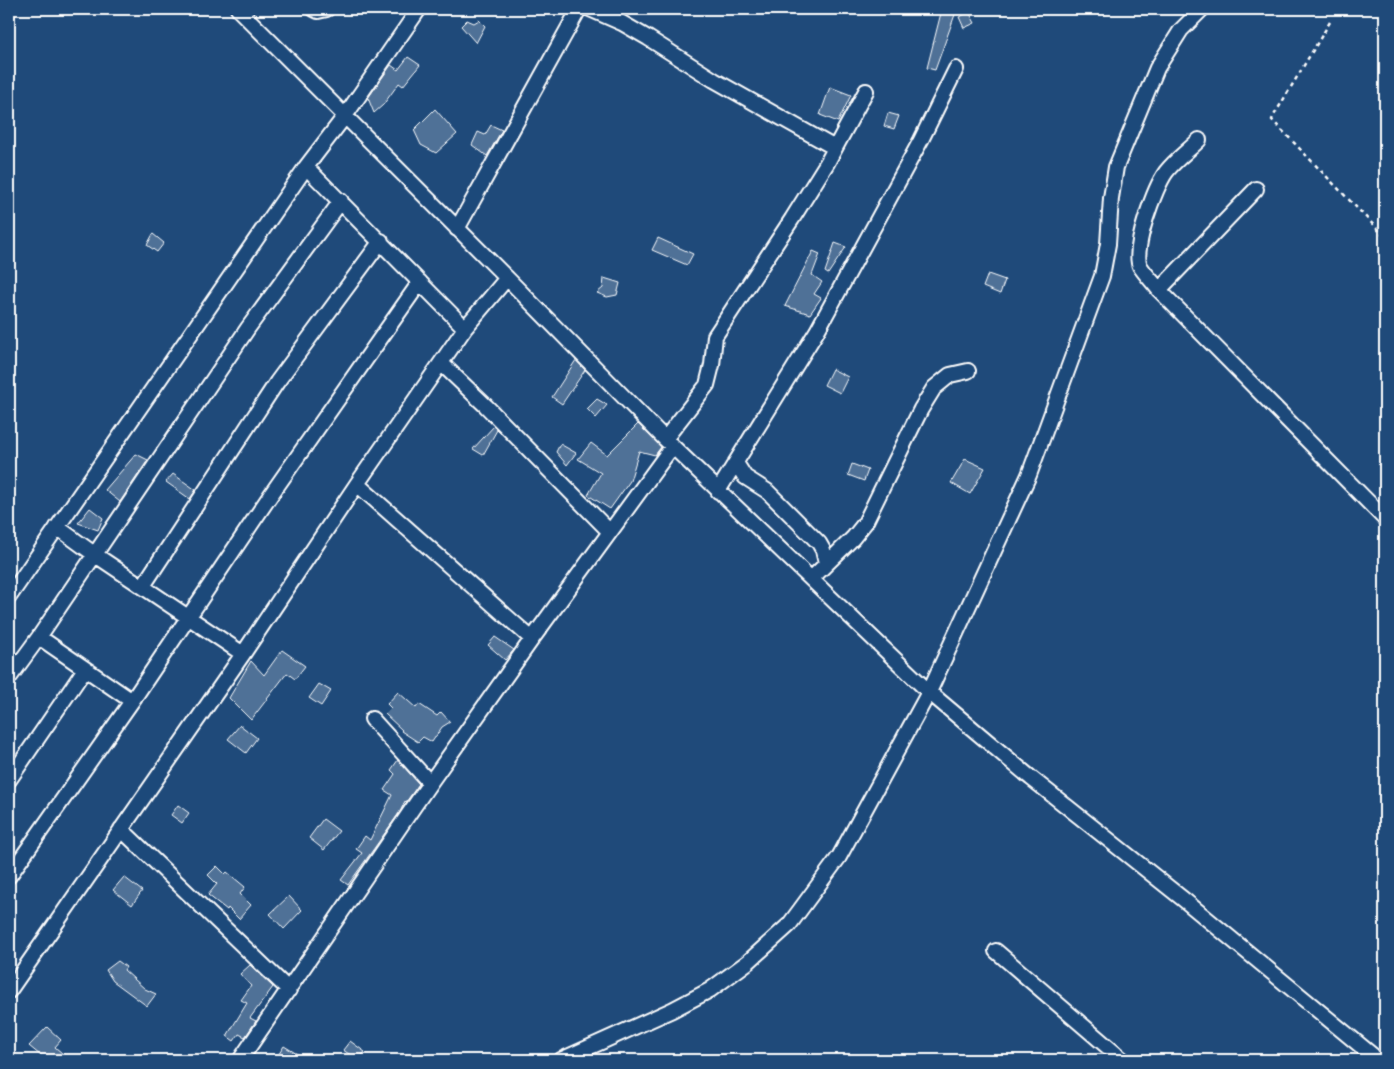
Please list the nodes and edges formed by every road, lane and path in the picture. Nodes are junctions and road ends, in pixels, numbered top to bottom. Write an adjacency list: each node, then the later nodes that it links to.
1 (238, 9): 11 (street)
2 (314, 9): 3 (street)
3 (327, 9)
4 (419, 9): 11 (street)
5 (579, 9): 17 (street)
6 (590, 9): 13 (street)
7 (1202, 9): 44 (street)
8 (1330, 22): 18 (path)
9 (956, 69): 27 (street)
10 (866, 91): 13 (street)
11 (345, 116): 14 (street); 17 (street)
12 (1199, 140): 22 (street)
13 (835, 148): 26 (street)
14 (306, 167): 16 (street); 31 (street)
15 (1256, 189): 22 (street)
16 (341, 201): 19 (street); 33 (street)
17 (457, 229): 20 (street)
18 (1385, 237)
19 (380, 241): 21 (street); 36 (street)
20 (507, 278): 23 (street); 26 (street)
21 (420, 282): 23 (street); 38 (street)
22 (1159, 290): 30 (street)
23 (466, 328): 24 (street)
24 (441, 363): 28 (street); 32 (street)
25 (968, 371): 34 (street)
26 (668, 443): 29 (street); 32 (street)
27 (736, 463): 29 (street); 34 (street)
28 (357, 484): 40 (street); 41 (street)
29 (718, 491): 35 (street)
30 (1385, 519)
31 (57, 527): 33 (street); 37 (street)
32 (610, 532): 40 (street)
33 (94, 554): 36 (street); 39 (street)
34 (826, 563): 35 (street)
35 (811, 579): 44 (street)
36 (143, 586): 38 (street)
37 (9, 597)
38 (189, 616): 41 (street); 45 (street)
39 (38, 637): 42 (street); 43 (street)
40 (532, 639): 48 (street)
41 (243, 654): 49 (street)
42 (85, 669): 45 (street); 47 (street)
43 (9, 678)
44 (929, 692): 56 (street); 58 (street)
45 (132, 701): 50 (street)
46 (372, 719): 48 (street)
47 (9, 780)
48 (430, 783): 53 (street)
49 (121, 829): 52 (street); 53 (street)
50 (9, 876)
51 (996, 951): 57 (street)
52 (14, 972): 54 (street)
53 (289, 990): 55 (street)
54 (9, 992)
55 (240, 1060)
56 (561, 1060)
57 (1123, 1060)
58 (1378, 1060)

